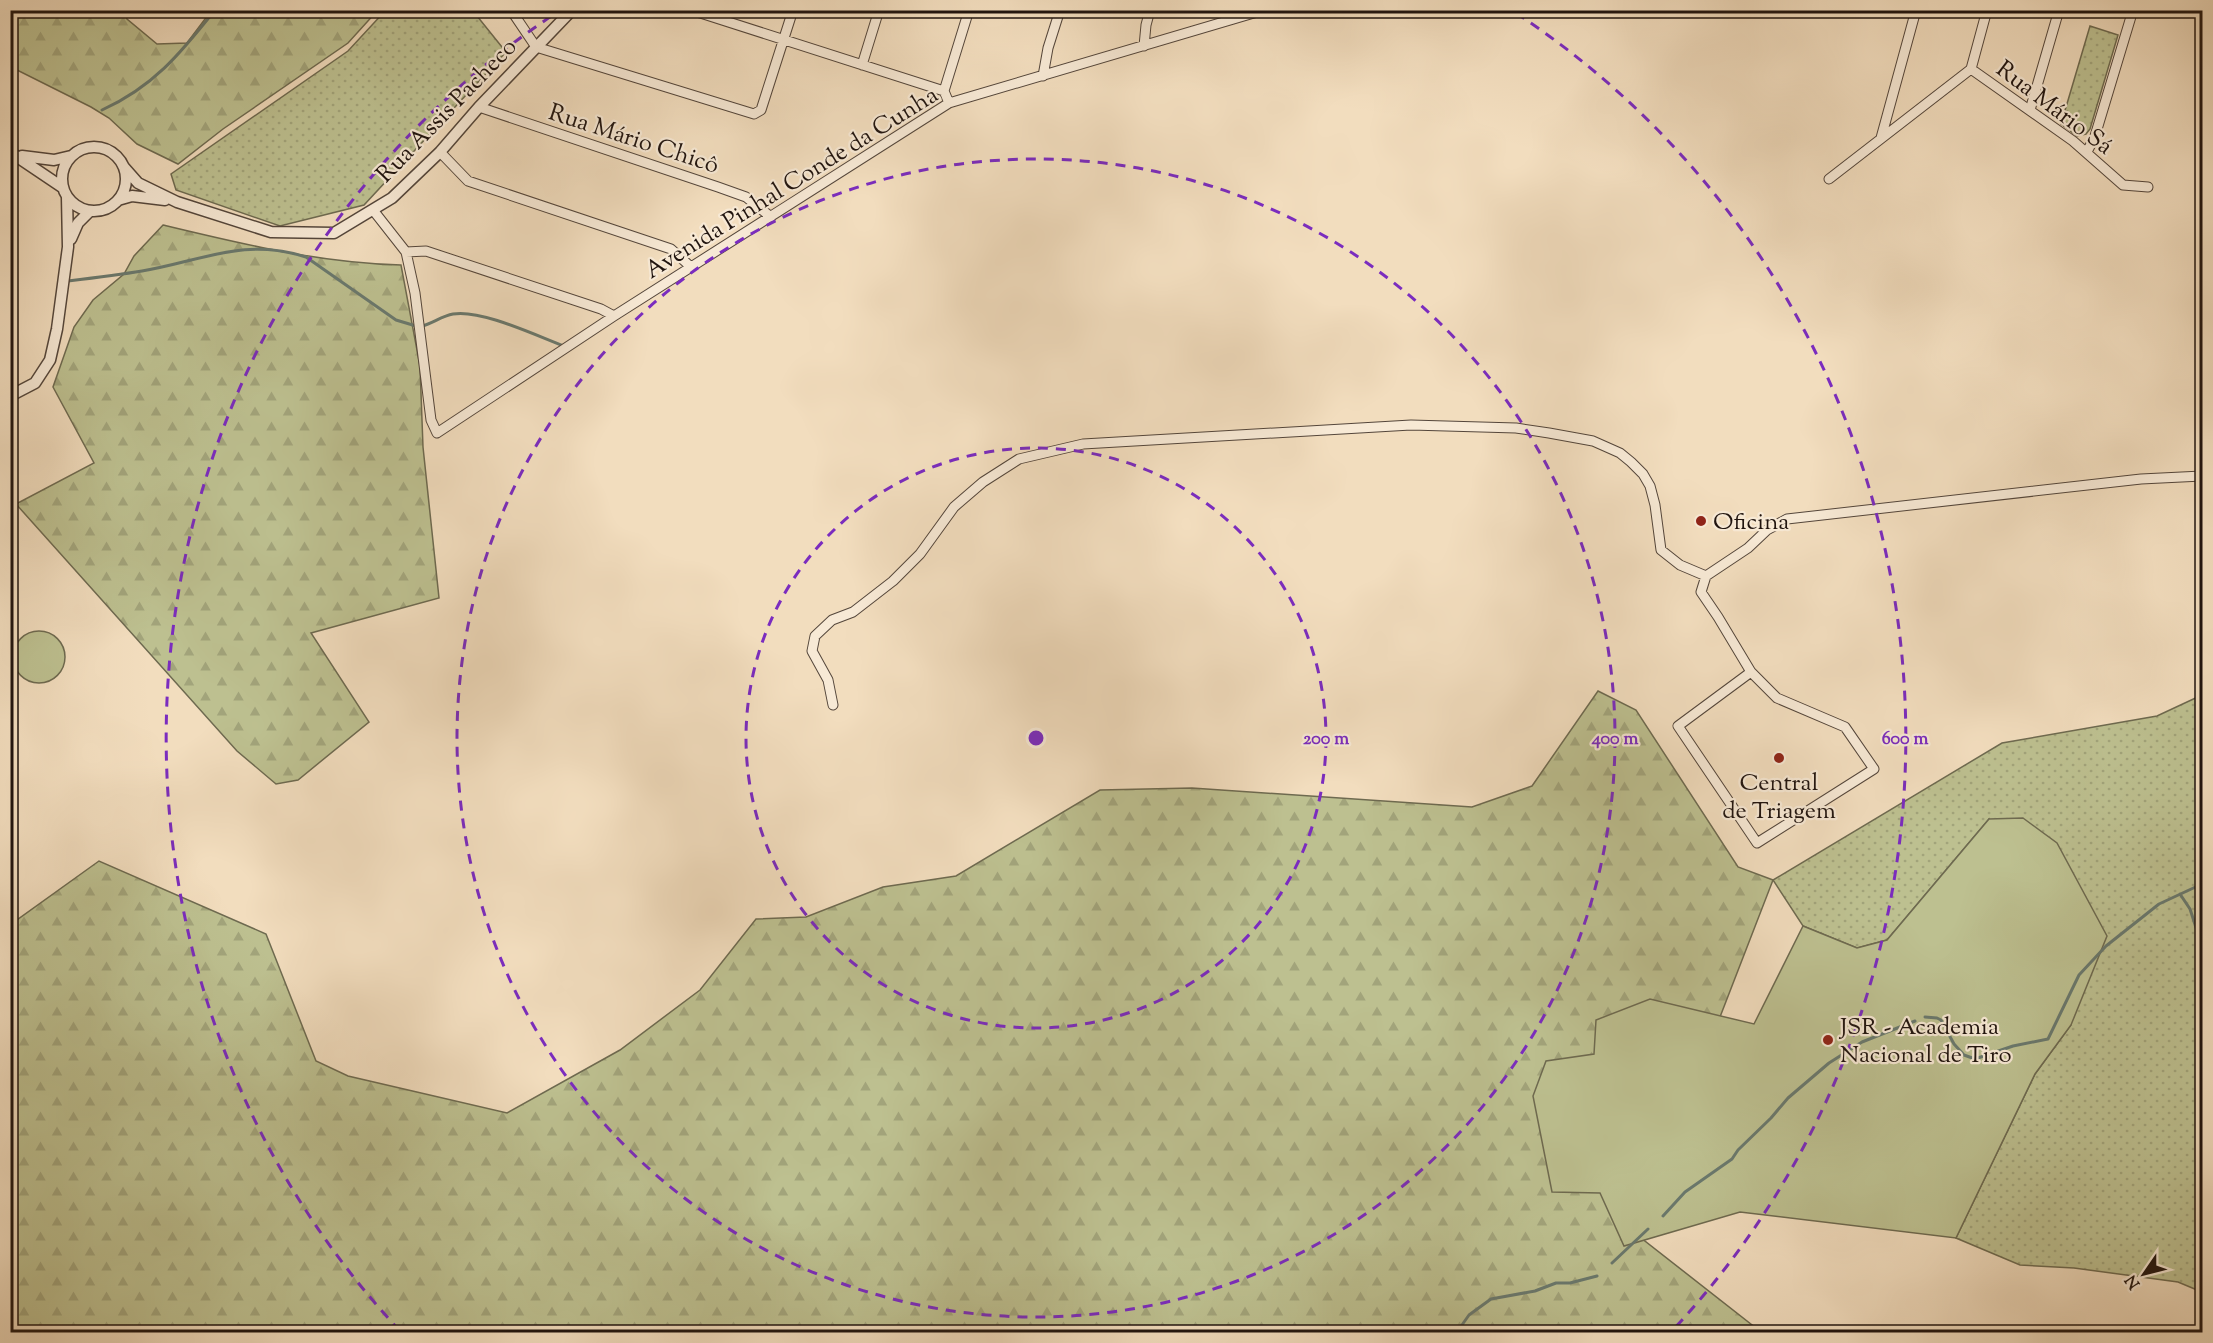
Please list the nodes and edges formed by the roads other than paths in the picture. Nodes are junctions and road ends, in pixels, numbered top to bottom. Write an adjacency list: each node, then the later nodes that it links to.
1 (511, 10): 17 (street)
2 (572, 10): 17 (street, Rua Assis Pacheco)
3 (691, 10): 15 (street)
4 (793, 10): 15 (street)
5 (879, 10): 18 (street)
6 (969, 10): 21 (street)
7 (1060, 10): 20 (street)
8 (1150, 10): 16 (street)
9 (1264, 10): 14 (street, Avenida Pinhal Conde da Cunha)
10 (1916, 10): 25 (street)
11 (1987, 10): 19 (street)
12 (2059, 10): 24 (street)
13 (2133, 10): 27 (street)
14 (1238, 14): 16 (street, Avenida Pinhal Conde da Cunha)
15 (784, 40): 17 (street); 18 (street)
16 (1144, 46): 20 (street, Avenida Pinhal Conde da Cunha)
17 (536, 47): 23 (street, Rua Assis Pacheco)
18 (862, 65): 21 (street)
19 (1971, 69): 24 (street, Rua Mário Sá); 25 (street, Rua Mário Sá)
20 (1043, 76): 22 (street, Avenida Pinhal Conde da Cunha)
21 (944, 91): 22 (street)
22 (949, 103): 38 (street, Avenida Pinhal Conde da Cunha)
23 (479, 108): 26 (street, Rua Assis Pacheco); 38 (street, Rua Mário Chicô)
24 (2030, 110): 27 (street, Rua Mário Sá)
25 (1881, 138): 31 (street, Rua Mário Sá)
26 (440, 152): 37 (street, Rua Assis Pacheco); 41 (street)
27 (2087, 152): 32 (street, Rua Mário Sá)
28 (13, 154): 29 (street); 33 (street)
29 (71, 156): 30 (street); 33 (street)
30 (123, 166): 34 (street); 35 (street)
31 (1829, 179)
32 (2148, 187)
33 (65, 192): 36 (street); 39 (street)
34 (118, 200): 35 (street); 36 (street)
35 (177, 202): 37 (street, Rua Assis Pacheco)
36 (90, 210): 39 (street)
37 (374, 210): 40 (street)
38 (771, 217): 41 (street, Avenida Pinhal Conde da Cunha)
39 (68, 248): 43 (street)
40 (406, 252): 42 (street); 42 (street, Avenida Pinhal Conde da Cunha)
41 (691, 267): 42 (street, Avenida Pinhal Conde da Cunha)
42 (614, 316)
43 (10, 396)
44 (2202, 476): 45 (street)
45 (1706, 576): 46 (street); 47 (street)
46 (1750, 672): 46 (street)
47 (833, 705)

